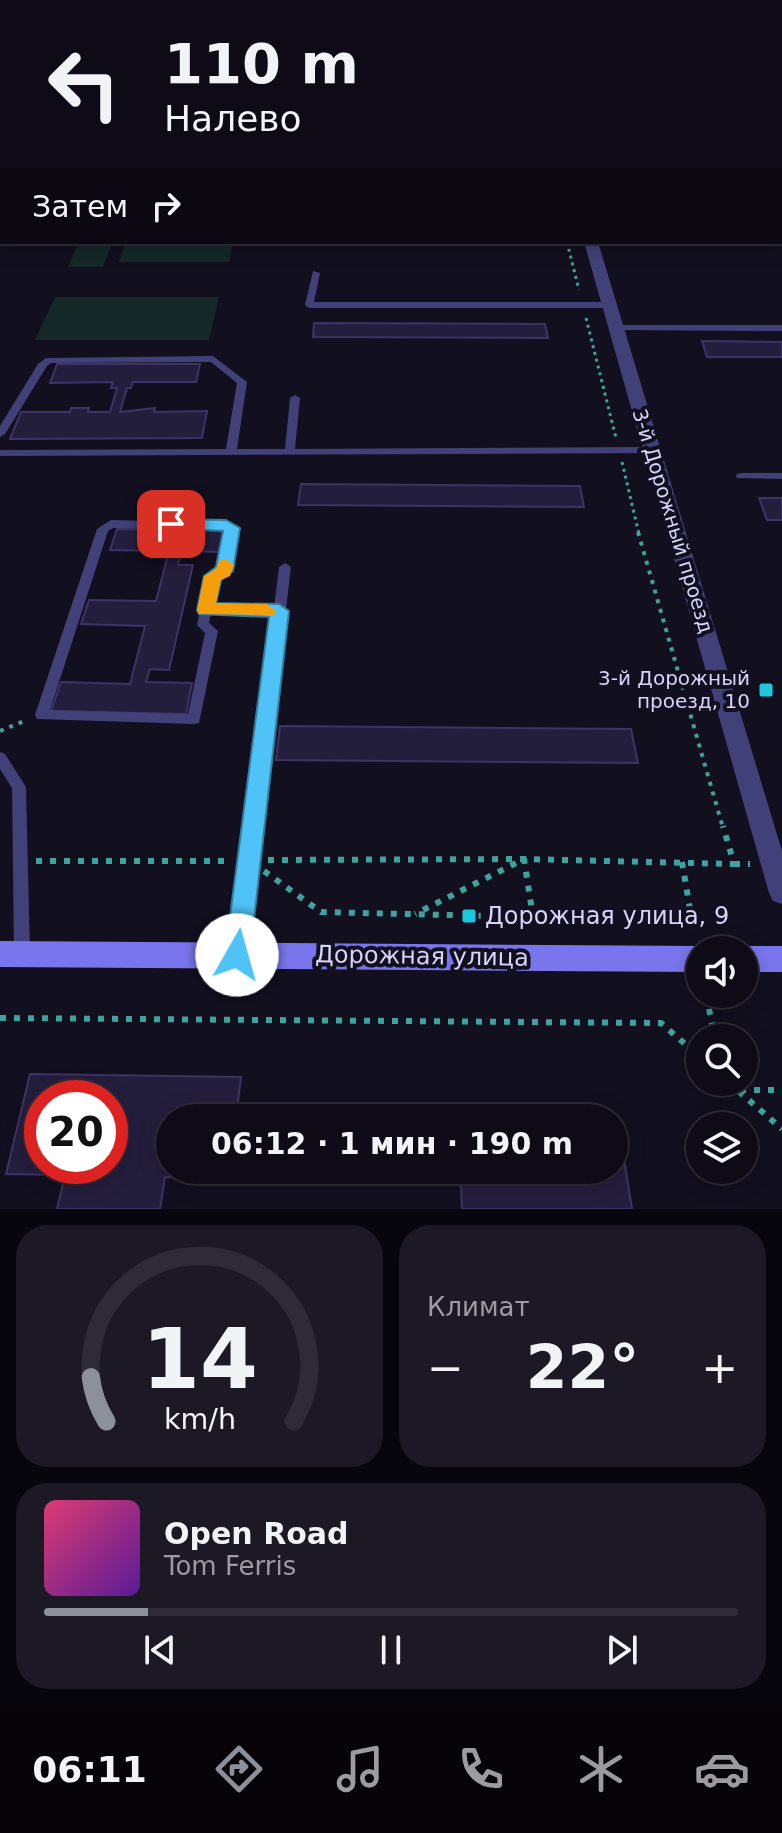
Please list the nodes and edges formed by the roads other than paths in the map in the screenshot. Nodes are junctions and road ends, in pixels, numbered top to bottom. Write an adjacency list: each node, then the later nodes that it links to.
1 (592, 244): 3 (street, 3-й Дорожный проезд)
2 (316, 273): 3 (lane)
3 (609, 305): 4 (street, 3-й Дорожный проезд)
4 (616, 328): 5 (lane); 8 (street, 3-й Дорожный проезд)
5 (782, 328)
6 (295, 398): 10 (lane)
7 (0, 434): 9 (lane)
8 (652, 450): 10 (lane); 18 (street, 3-й Дорожный проезд)
9 (231, 452): 10 (lane); 11 (lane)
10 (290, 452)
11 (0, 453)
12 (741, 476): 13 (lane)
13 (782, 476)
14 (285, 567): 16 (lane)
15 (206, 610): 15 (lane); 16 (lane)
16 (279, 611): 20 (lane)
17 (0, 758): 19 (lane)
18 (782, 893)
19 (11, 954): 20 (main road, Дорожная улица)
20 (237, 955): 21 (main road, Дорожная улица)
21 (686, 959)
22 (758, 959): 23 (main road)
23 (782, 959)

